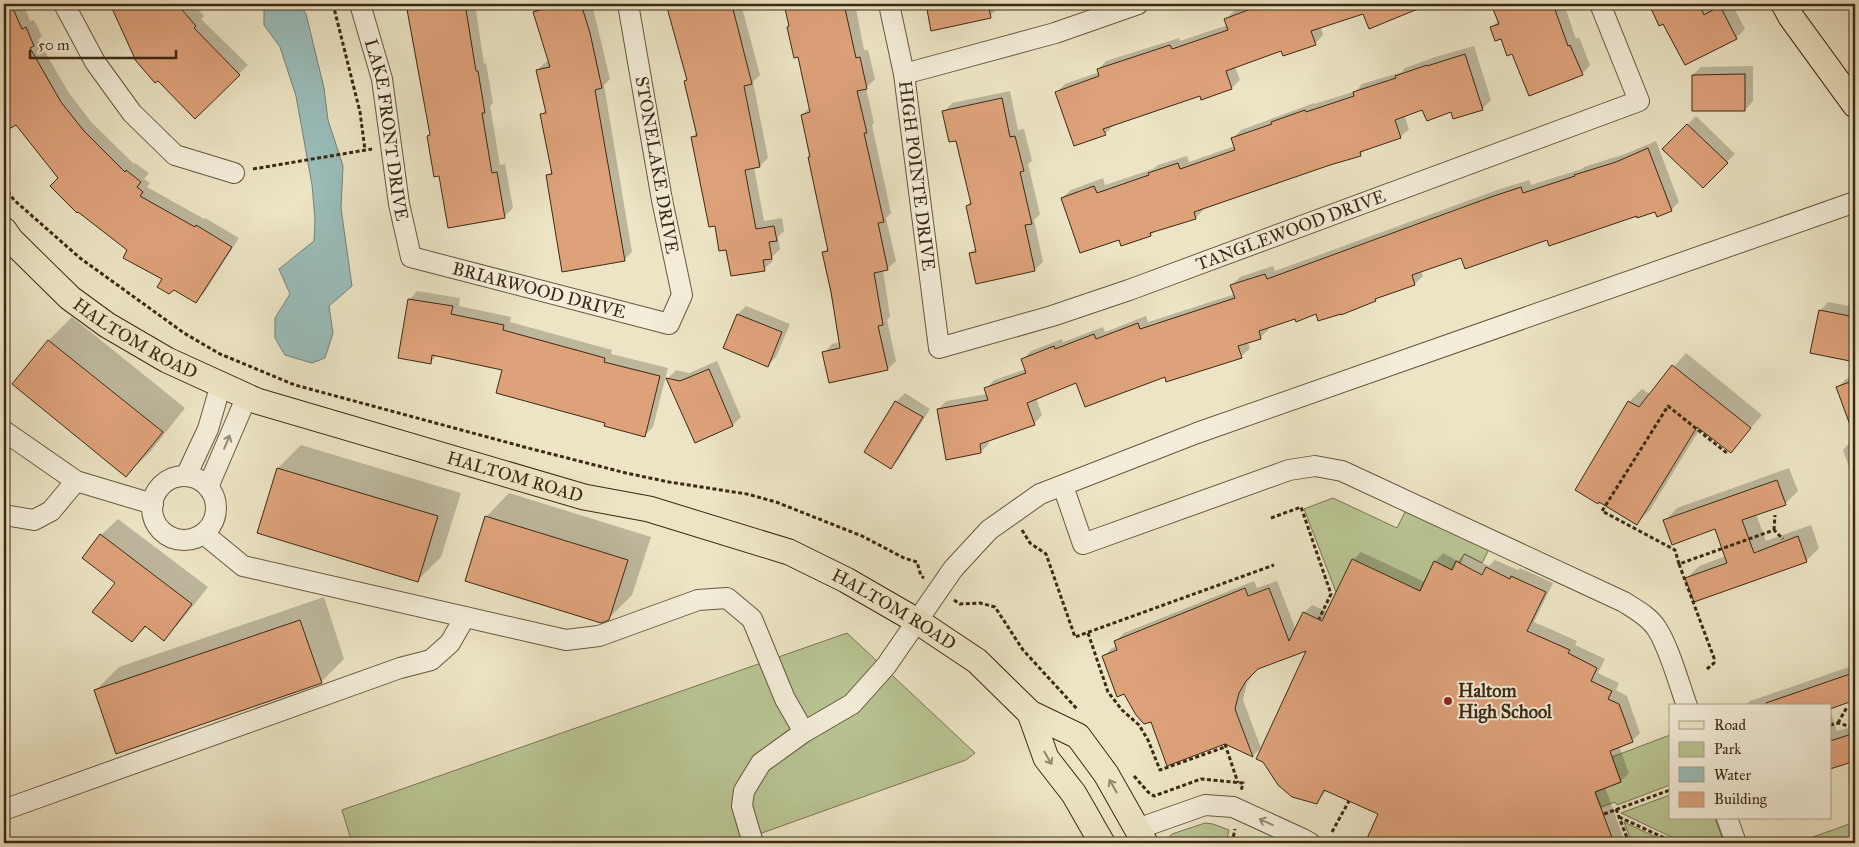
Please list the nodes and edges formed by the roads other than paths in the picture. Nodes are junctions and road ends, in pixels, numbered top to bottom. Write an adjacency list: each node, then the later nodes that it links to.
1 (64, 4): 10 (street)
2 (360, 4): 13 (street, LAKE FRONT DRIVE)
3 (628, 4): 14 (street, STONELAKE DRIVE)
4 (889, 4): 8 (street, HIGH POINTE DRIVE)
5 (1138, 4): 8 (street)
6 (1600, 4): 15 (street, TANGLEWOOD DRIVE)
7 (1784, 4): 9 (main road)
8 (904, 74): 15 (street, HIGH POINTE DRIVE)
9 (1855, 105)
10 (234, 172)
11 (1855, 202): 21 (street)
12 (4, 230): 16 (main road, HALTOM ROAD)
13 (411, 257): 14 (street, BRIARWOOD DRIVE)
14 (669, 324)
15 (939, 348)
16 (221, 384): 17 (main road, HALTOM ROAD); 19 (street)
17 (247, 396): 22 (street, one-way to 17); 27 (main road, HALTOM ROAD)
18 (4, 431): 20 (street)
19 (186, 476): 22 (street); 23 (street)
20 (76, 481): 23 (street); 24 (street)
21 (1063, 486): 27 (street); 28 (street)
22 (208, 487): 25 (street)
23 (153, 504): 25 (street)
24 (4, 515)
25 (204, 534): 26 (street)
26 (465, 617): 30 (street); 31 (street)
27 (917, 621): 29 (main road, HALTOM ROAD); 30 (street)
28 (1686, 704)
29 (1030, 713): 33 (main road, HALTOM ROAD, one-way to 29); 35 (main road, HALTOM ROAD, one-way to 35)
30 (804, 732): 34 (street)
31 (9, 808)
32 (1728, 820): 37 (street)
33 (1141, 836): 35 (main road); 36 (street, one-way to 33)
34 (753, 843)
35 (1103, 843)
36 (1310, 843)
37 (1736, 843)

